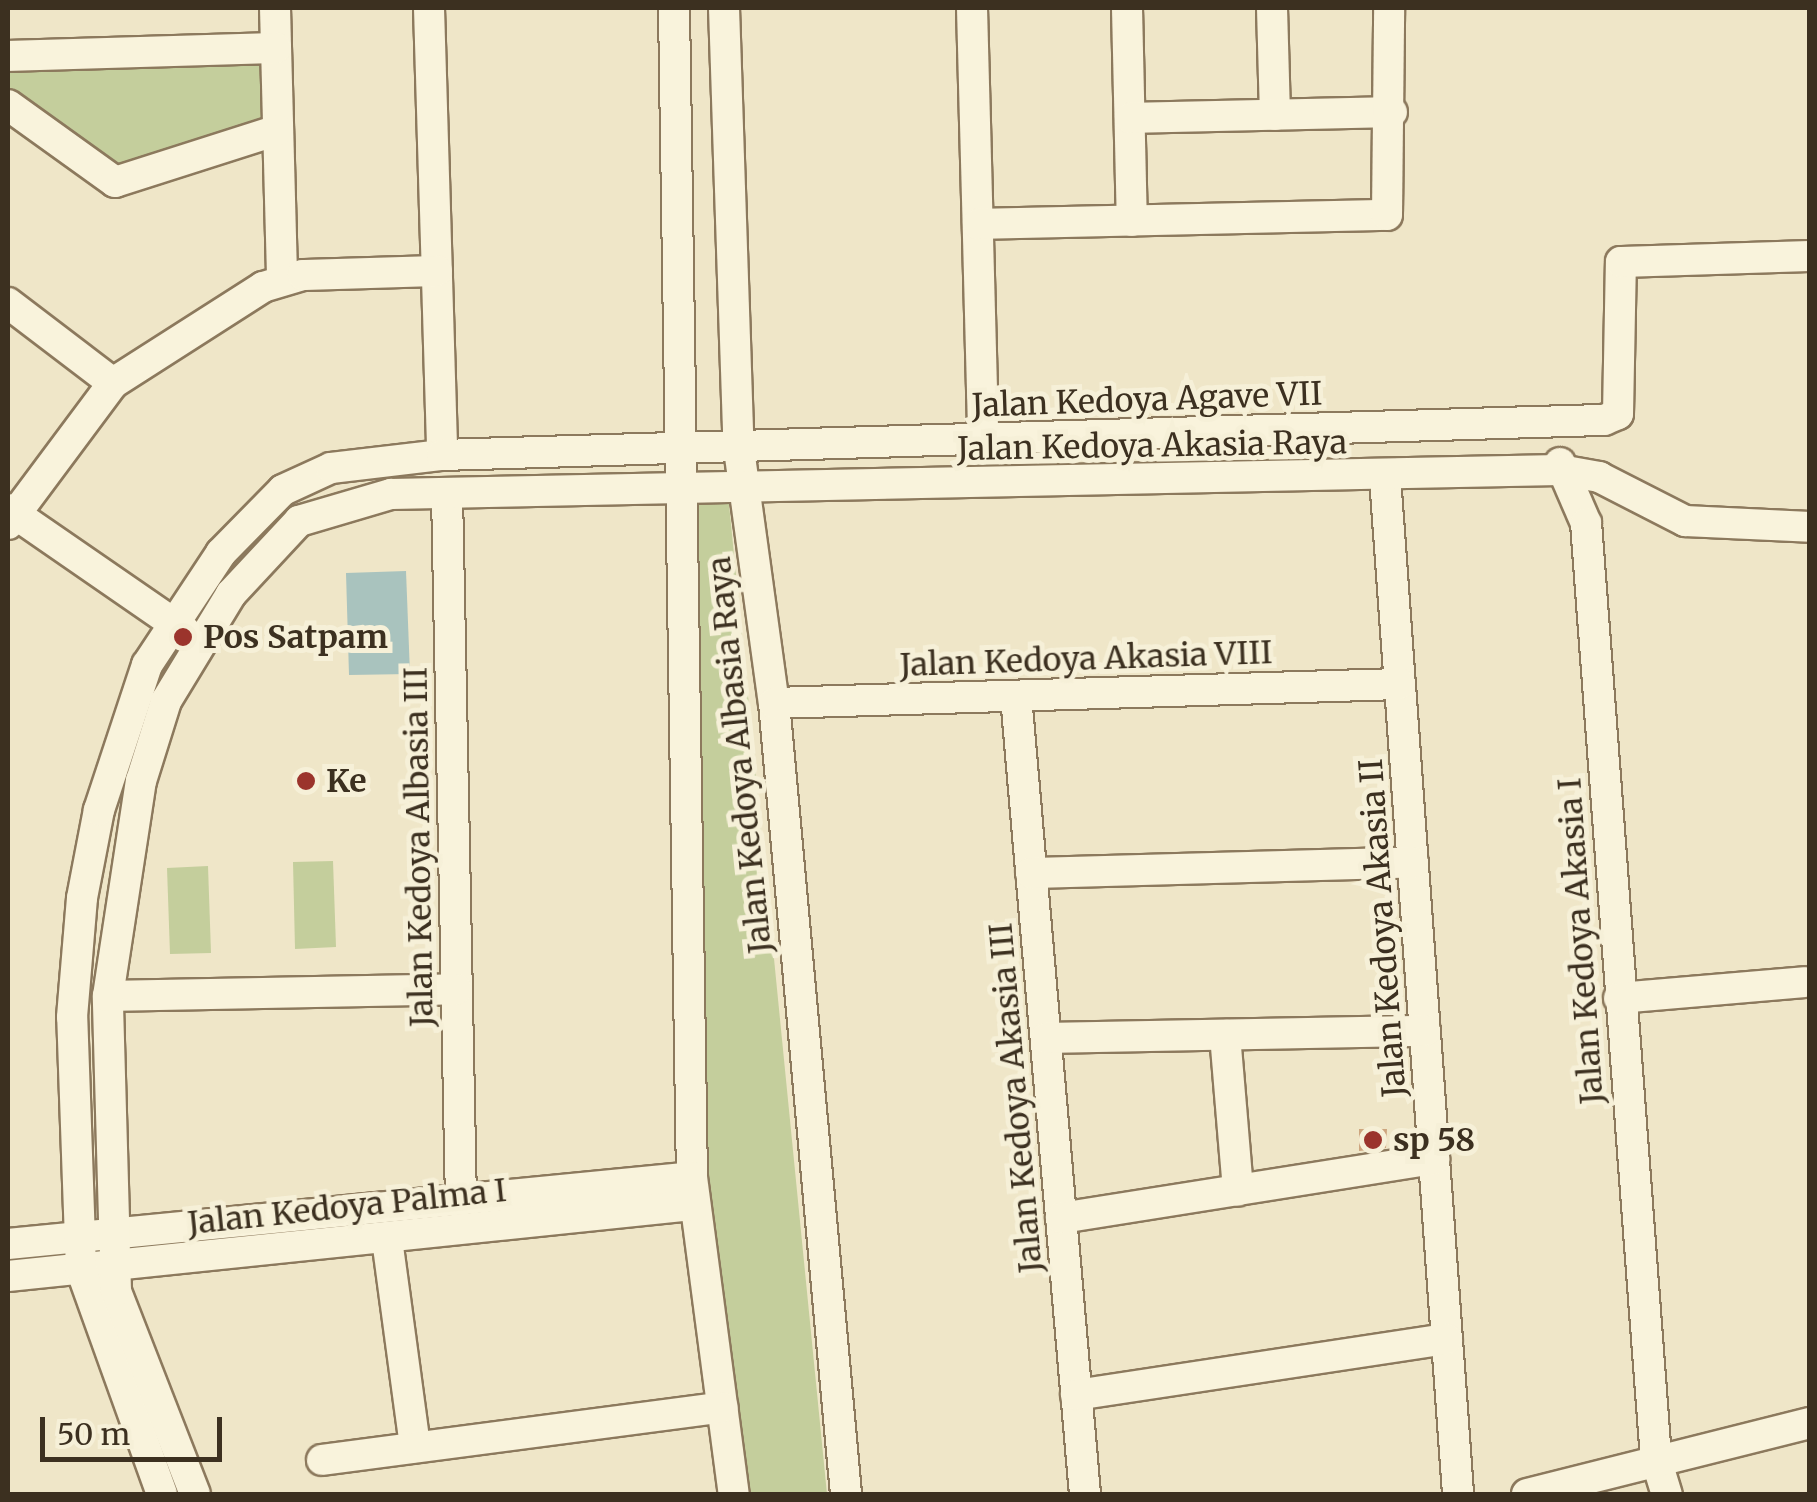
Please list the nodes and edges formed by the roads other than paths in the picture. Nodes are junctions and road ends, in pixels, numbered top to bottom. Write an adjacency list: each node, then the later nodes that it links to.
1 (275, 8): 9 (street)
2 (429, 8): 19 (street)
3 (674, 8): 25 (street, Jalan Kedoya Albasia Raya)
4 (724, 8): 26 (street, Jalan Kedoya Albasia Raya)
5 (972, 8): 17 (street)
6 (1127, 8): 14 (street)
7 (1272, 8): 13 (street)
8 (1389, 8): 12 (street)
9 (276, 48): 10 (street); 15 (street)
10 (8, 56)
11 (8, 105): 15 (street)
12 (1392, 112): 13 (street); 16 (street)
13 (1274, 115): 14 (street)
14 (1130, 118): 16 (street)
15 (278, 130): 20 (street)
16 (1132, 221): 17 (street)
17 (978, 224): 24 (street)
18 (1810, 256): 23 (street, Jalan Kedoya Agave VII)
19 (437, 271): 20 (street); 27 (street)
20 (282, 279): 22 (street)
21 (8, 303): 22 (street)
22 (113, 383): 33 (street)
23 (1557, 426): 24 (street, Jalan Kedoya Agave VII); 28 (street, Jalan Kedoya Akasia I)
24 (983, 440): 26 (street, Jalan Kedoya Agave VII)
25 (684, 449): 26 (street, Jalan Kedoya Agave VII); 27 (street, Jalan Kedoya Agave VII); 31 (street, Jalan Kedoya Albasia Raya)
26 (739, 449): 30 (street, Jalan Kedoya Albasia Raya)
27 (442, 456): 35 (street, Jalan Kedoya Agave VII)
28 (1560, 470): 29 (street, Jalan Kedoya Akasia Raya); 34 (street, Jalan Kedoya Akasia Raya); 45 (street, Jalan Kedoya Akasia I)
29 (1385, 477): 30 (street, Jalan Kedoya Akasia Raya); 37 (street, Jalan Kedoya Akasia II)
30 (745, 490): 31 (street, Jalan Kedoya Akasia Raya); 39 (street, Jalan Kedoya Albasia Raya)
31 (684, 492): 32 (street, Jalan Kedoya Akasia Raya); 51 (street, Jalan Kedoya Albasia Raya)
32 (447, 494): 36 (street, Jalan Kedoya Akasia Raya); 43 (street, Jalan Kedoya Albasia III)
33 (10, 516): 35 (street)
34 (1810, 527)
35 (168, 626): 36 (street); 55 (street, Jalan Kedoya Agave VII)
36 (196, 648): 44 (street, Jalan Kedoya Akasia Raya)
37 (1400, 684): 38 (street, Jalan Kedoya Akasia VIII); 40 (street, Jalan Kedoya Akasia II)
38 (1016, 696): 39 (street, Jalan Kedoya Akasia VIII); 41 (street, Jalan Kedoya Akasia III)
39 (774, 703): 71 (street, Jalan Kedoya Albasia Raya)
40 (1413, 862): 41 (street); 46 (street, Jalan Kedoya Akasia II)
41 (1032, 873): 48 (street, Jalan Kedoya Akasia III)
42 (1804, 982): 45 (street)
43 (457, 989): 44 (street); 52 (street, Jalan Kedoya Albasia III)
44 (108, 996): 54 (street, Jalan Kedoya Akasia Raya)
45 (1619, 998): 66 (street, Jalan Kedoya Akasia I)
46 (1425, 1032): 47 (street); 49 (street, Jalan Kedoya Akasia II)
47 (1225, 1035): 48 (street); 50 (street)
48 (1046, 1038): 53 (street, Jalan Kedoya Akasia III)
49 (1434, 1160): 50 (street); 61 (street, Jalan Kedoya Akasia II)
50 (1238, 1190): 53 (street)
51 (693, 1191): 52 (street, Jalan Kedoya Palma I); 56 (street, Jalan Kedoya Palma I); 63 (street, Jalan Kedoya Albasia Raya)
52 (461, 1200): 54 (street, Jalan Kedoya Palma I)
53 (1061, 1218): 62 (street, Jalan Kedoya Akasia III)
54 (112, 1234): 55 (street, Jalan Kedoya Palma I); 58 (street, Jalan Kedoya Akasia Raya)
55 (79, 1238): 57 (street, Jalan Kedoya Palma I); 59 (street, Jalan Kedoya Agave VII)
56 (387, 1239): 58 (street, Jalan Kedoya Palma I); 65 (street)
57 (8, 1244)
58 (113, 1266): 59 (street, Jalan Kedoya Palma I); 69 (street, Jalan Kedoya Akasia Raya)
59 (80, 1269): 60 (street, Jalan Kedoya Palma I); 68 (street, Jalan Kedoya Agave VII)
60 (8, 1276)
61 (1447, 1339): 62 (street); 73 (street, Jalan Kedoya Akasia II)
62 (1076, 1396): 72 (street, Jalan Kedoya Akasia III)
63 (723, 1407): 65 (street); 70 (street, Jalan Kedoya Albasia Raya)
64 (1810, 1423): 66 (street)
65 (415, 1448): 67 (street)
66 (1656, 1458): 74 (street); 75 (street, Jalan Kedoya Akasia I)
67 (322, 1460)
68 (162, 1494)
69 (196, 1494)
70 (734, 1494)
71 (846, 1494)
72 (1085, 1494)
73 (1458, 1494)
74 (1528, 1494)
75 (1667, 1494)

